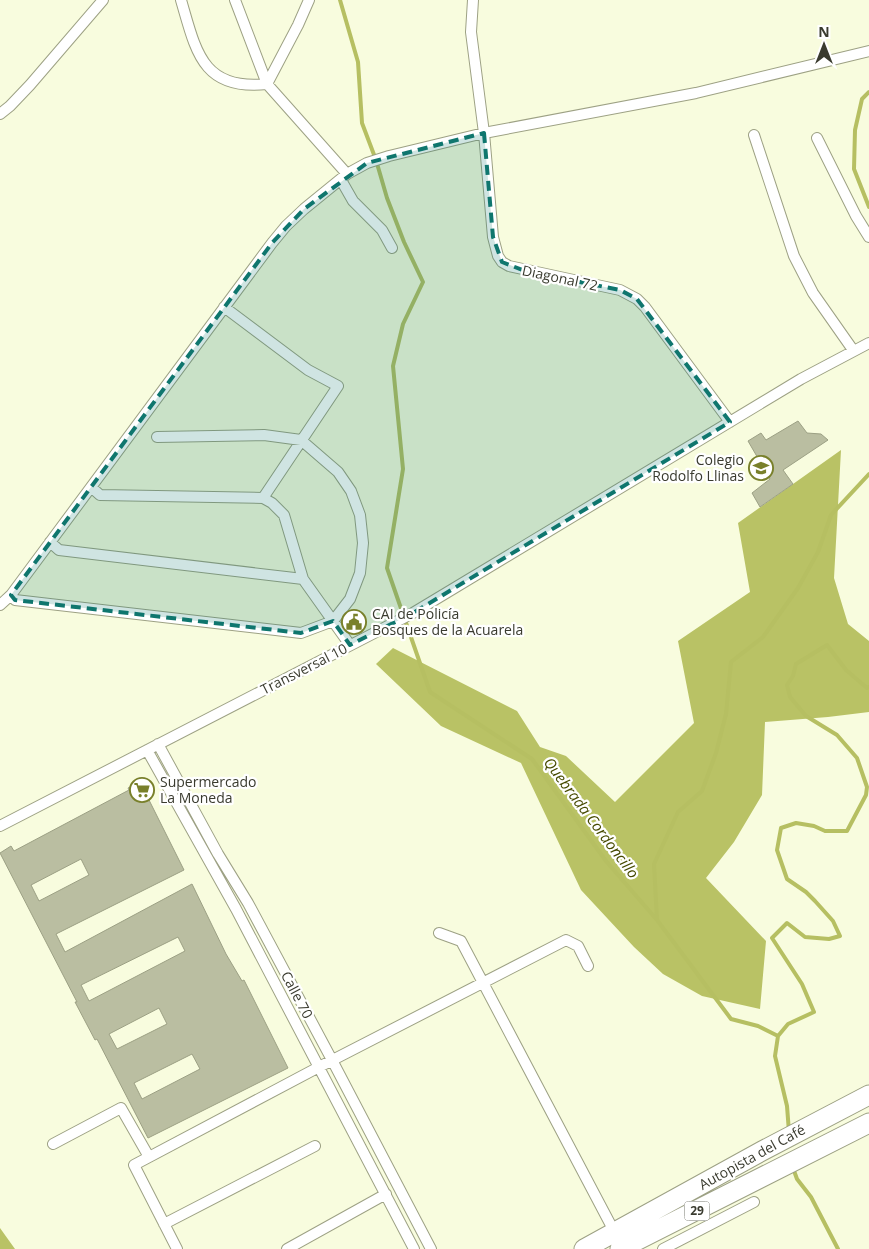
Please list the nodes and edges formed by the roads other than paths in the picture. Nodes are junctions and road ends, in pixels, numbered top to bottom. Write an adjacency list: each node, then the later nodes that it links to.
1 (103, 0): 8 (street)
2 (181, 0): 7 (street)
3 (235, 0): 7 (street)
4 (308, 0): 7 (street)
5 (473, 0): 9 (street, Diagonal 72)
6 (869, 51): 9 (street)
7 (267, 84): 12 (street)
8 (0, 114)
9 (484, 133): 12 (street); 18 (street, Diagonal 72)
10 (754, 135): 17 (street)
11 (817, 138): 13 (street)
12 (344, 177): 14 (street); 15 (street)
13 (869, 237)
14 (392, 248)
15 (224, 307): 20 (street); 21 (street)
16 (869, 342): 17 (street, Transversal 10)
17 (853, 350): 18 (street, Transversal 10)
18 (730, 422): 28 (street, Transversal 10)
19 (157, 436): 20 (street)
20 (301, 440): 22 (street); 27 (street)
21 (91, 487): 22 (street); 23 (street)
22 (263, 498): 24 (street)
23 (50, 542): 24 (street); 25 (street)
24 (303, 579): 27 (street)
25 (11, 595): 26 (street); 27 (street)
26 (0, 605)
27 (333, 620): 28 (street)
28 (350, 645): 29 (street, Transversal 10)
29 (158, 744): 30 (street, Transversal 10); 35 (street, Calle 70)
30 (147, 750): 31 (street, Transversal 10); 36 (street, Calle 70)
31 (0, 826)
32 (439, 933): 34 (street)
33 (588, 966): 34 (street)
34 (482, 982): 35 (street); 45 (street)
35 (332, 1060): 36 (street); 49 (street, Calle 70)
36 (319, 1067): 41 (street); 42 (street, Calle 70)
37 (869, 1095): 45 (highway, Autopista del Café / 29)
38 (862, 1127): 45 (highway, Autopista del Café / 29)
39 (53, 1144): 41 (street)
40 (315, 1146): 44 (street)
41 (149, 1157): 44 (street)
42 (386, 1194): 47 (street); 48 (street, Calle 70)
43 (754, 1202): 51 (street)
44 (164, 1224): 46 (street)
45 (618, 1241): 50 (highway, Autopista del Café / 29)
46 (177, 1249)
47 (287, 1249)
48 (414, 1249)
49 (431, 1249)
50 (584, 1249)
51 (663, 1249)

